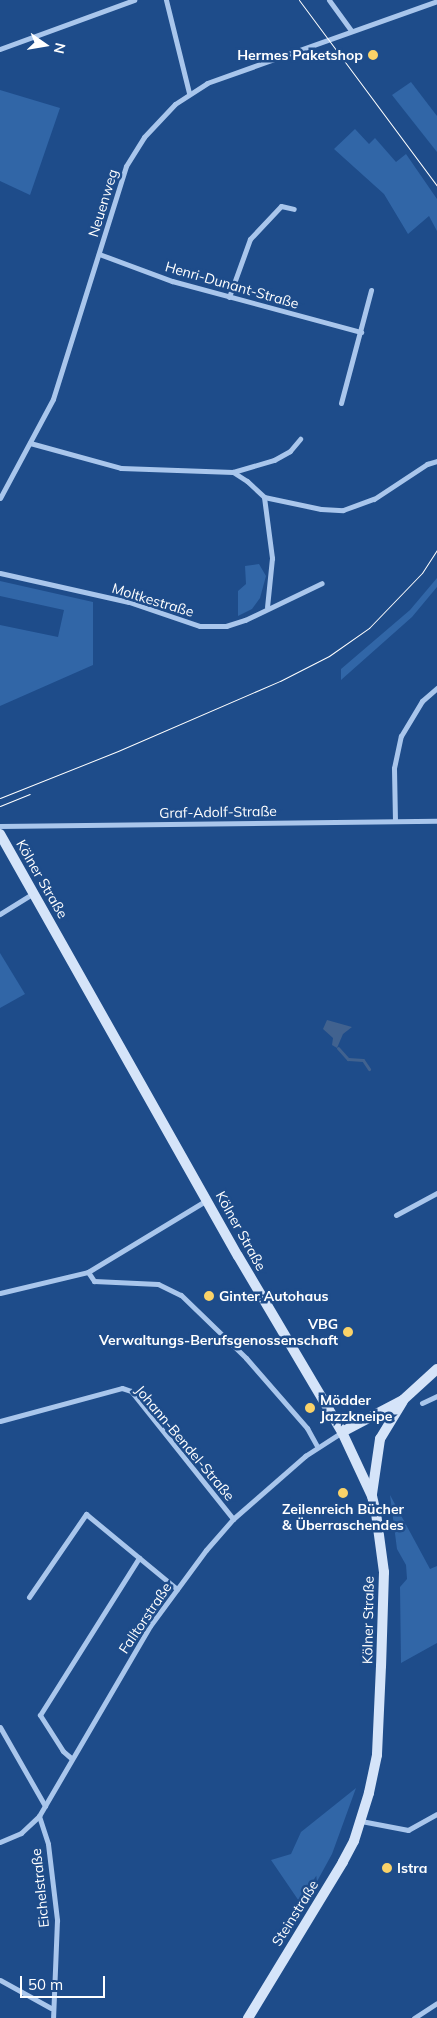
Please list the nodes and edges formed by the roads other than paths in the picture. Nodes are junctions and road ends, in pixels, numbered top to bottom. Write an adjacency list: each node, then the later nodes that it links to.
1 (134, 0): 6 (street)
2 (166, 0): 7 (street)
3 (329, 0): 5 (street)
4 (437, 1): 5 (street, Neuenweg)
5 (351, 30): 7 (street, Neuenweg)
6 (0, 49)
7 (189, 93): 9 (street, Neuenweg)
8 (294, 208): 11 (street)
9 (99, 254): 11 (street, Henri-Dunant-Straße); 15 (street, Neuenweg)
10 (371, 290): 12 (street)
11 (229, 297): 12 (street, Henri-Dunant-Straße)
12 (361, 332): 13 (street)
13 (341, 402)
14 (300, 439): 17 (street)
15 (30, 443): 17 (street); 19 (street, Neuenweg)
16 (437, 461): 18 (street)
17 (232, 472): 18 (street)
18 (264, 497): 22 (street)
19 (0, 498)
20 (0, 573): 22 (street, Moltkestraße)
21 (322, 583): 22 (street, Moltkestraße)
22 (267, 608)
23 (437, 688): 24 (street)
24 (395, 821): 25 (street, Graf-Adolf-Straße); 26 (street, Graf-Adolf-Straße)
25 (437, 821)
26 (0, 826)
27 (0, 834): 28 (main road, Kölner Straße)
28 (33, 893): 29 (street); 31 (main road, Kölner Straße)
29 (0, 914)
30 (437, 1193): 32 (street)
31 (208, 1200): 33 (street); 40 (main road, Kölner Straße)
32 (396, 1215)
33 (88, 1272): 34 (street); 41 (street)
34 (0, 1293)
35 (437, 1369): 37 (main road)
36 (437, 1396): 38 (street)
37 (403, 1400): 40 (main road); 42 (main road)
38 (422, 1403)
39 (0, 1420): 43 (street, Johann-Bendel-Straße)
40 (342, 1432): 41 (street, Falltorstraße); 42 (main road, Kölner Straße)
41 (316, 1446): 43 (street, Falltorstraße)
42 (372, 1496): 52 (main road, Kölner Straße)
43 (233, 1519): 45 (street, Falltorstraße)
44 (139, 1558): 45 (street); 46 (street); 48 (street)
45 (177, 1589): 48 (street, Falltorstraße)
46 (29, 1597)
47 (0, 1726): 49 (street)
48 (71, 1758): 49 (street, Falltorstraße)
49 (44, 1806): 51 (street, Falltorstraße)
50 (437, 1814): 52 (street)
51 (39, 1816): 53 (street, Falltorstraße); 56 (street, Eichelstraße)
52 (361, 1821): 58 (main road, Steinstraße)
53 (0, 1842)
54 (0, 1980): 56 (street)
55 (437, 2003): 59 (street)
56 (51, 2008): 57 (street, Eichelstraße)
57 (53, 2018)
58 (248, 2018)
59 (414, 2018)

